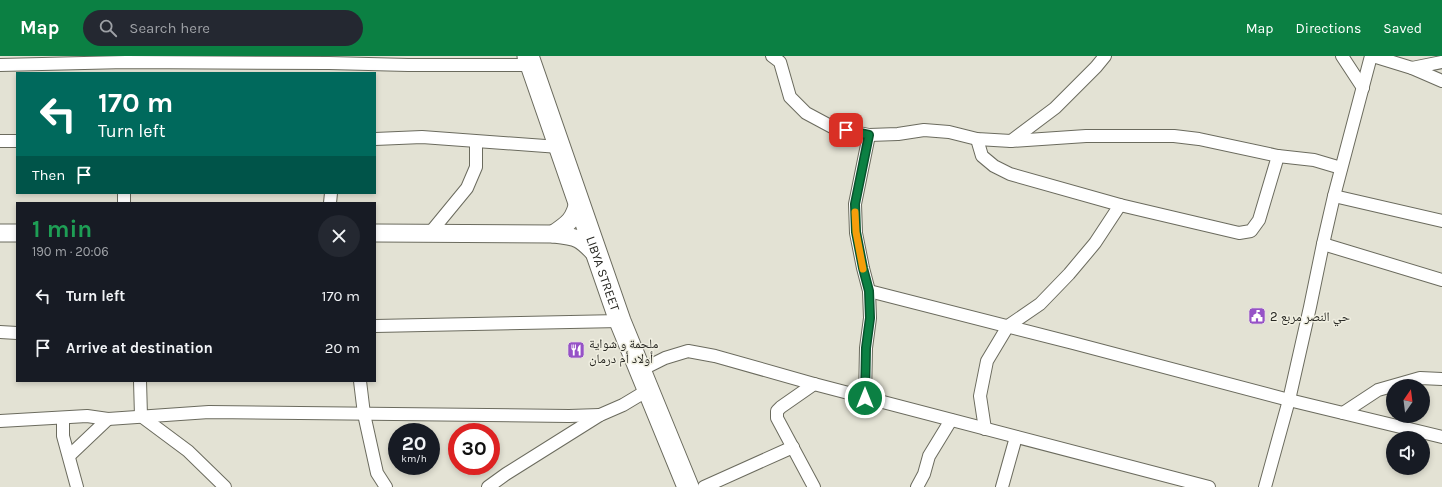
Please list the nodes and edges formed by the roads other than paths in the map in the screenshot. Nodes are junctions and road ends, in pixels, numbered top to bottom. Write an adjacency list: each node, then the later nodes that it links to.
1 (772, 56): 14 (street)
2 (1105, 56): 19 (street)
3 (1342, 56): 13 (street)
4 (1372, 56): 11 (street); 13 (street)
5 (529, 60): 6 (street); 21 (highway, LIBYA STREET)
6 (408, 61): 9 (street)
7 (1442, 62): 11 (street)
8 (126, 64): 9 (street); 10 (street)
9 (328, 64)
10 (0, 65)
11 (1412, 68): 12 (street)
12 (1442, 81)
13 (1363, 88): 23 (street)
14 (869, 135): 16 (street); 36 (street)
15 (376, 139): 20 (street)
16 (977, 139): 19 (street); 26 (street)
17 (0, 141): 18 (street)
18 (16, 141)
19 (1011, 141): 22 (street)
20 (476, 142): 21 (street); 31 (street)
21 (559, 147): 25 (highway, LIBYA STREET)
22 (1278, 156): 23 (street); 26 (street)
23 (1341, 168): 24 (street)
24 (1334, 196): 27 (street); 33 (street)
25 (578, 201): 32 (street); 34 (highway, LIBYA STREET)
26 (1120, 205): 39 (street)
27 (1442, 221)
28 (0, 233): 29 (street)
29 (16, 233)
30 (376, 233): 31 (street)
31 (430, 233): 32 (street)
32 (553, 234): 34 (street)
33 (1323, 244): 35 (street); 49 (street)
34 (598, 256): 37 (highway, LIBYA STREET)
35 (1442, 280)
36 (869, 291): 39 (street); 48 (street)
37 (620, 321): 38 (street); 42 (highway, LIBYA STREET)
38 (376, 326)
39 (1008, 326): 49 (street); 58 (street)
40 (0, 332): 41 (street)
41 (16, 333)
42 (639, 371): 46 (street); 47 (highway, LIBYA STREET)
43 (1442, 379): 50 (street)
44 (140, 382): 53 (street)
45 (360, 382): 51 (street)
46 (814, 384): 48 (street); 61 (street)
47 (648, 390): 52 (street); 63 (highway, LIBYA STREET)
48 (865, 398): 56 (street)
49 (1289, 400): 50 (street); 73 (street)
50 (1343, 413): 60 (street)
51 (364, 414): 52 (street); 53 (street); 67 (street)
52 (600, 415): 68 (street)
53 (141, 416): 55 (street); 64 (street)
54 (63, 418): 55 (street); 57 (street); 62 (street)
55 (108, 419): 62 (street)
56 (951, 420): 58 (street); 71 (street)
57 (0, 421)
58 (985, 429): 59 (street)
59 (1016, 437): 65 (street); 72 (street)
60 (1442, 437)
61 (793, 447): 69 (street); 70 (street)
62 (69, 456): 66 (street)
63 (685, 485)
64 (224, 486)
65 (1205, 486)
66 (77, 487)
67 (386, 487)
68 (488, 487)
69 (704, 487)
70 (814, 487)
71 (917, 487)
72 (1002, 487)
73 (1265, 487)

